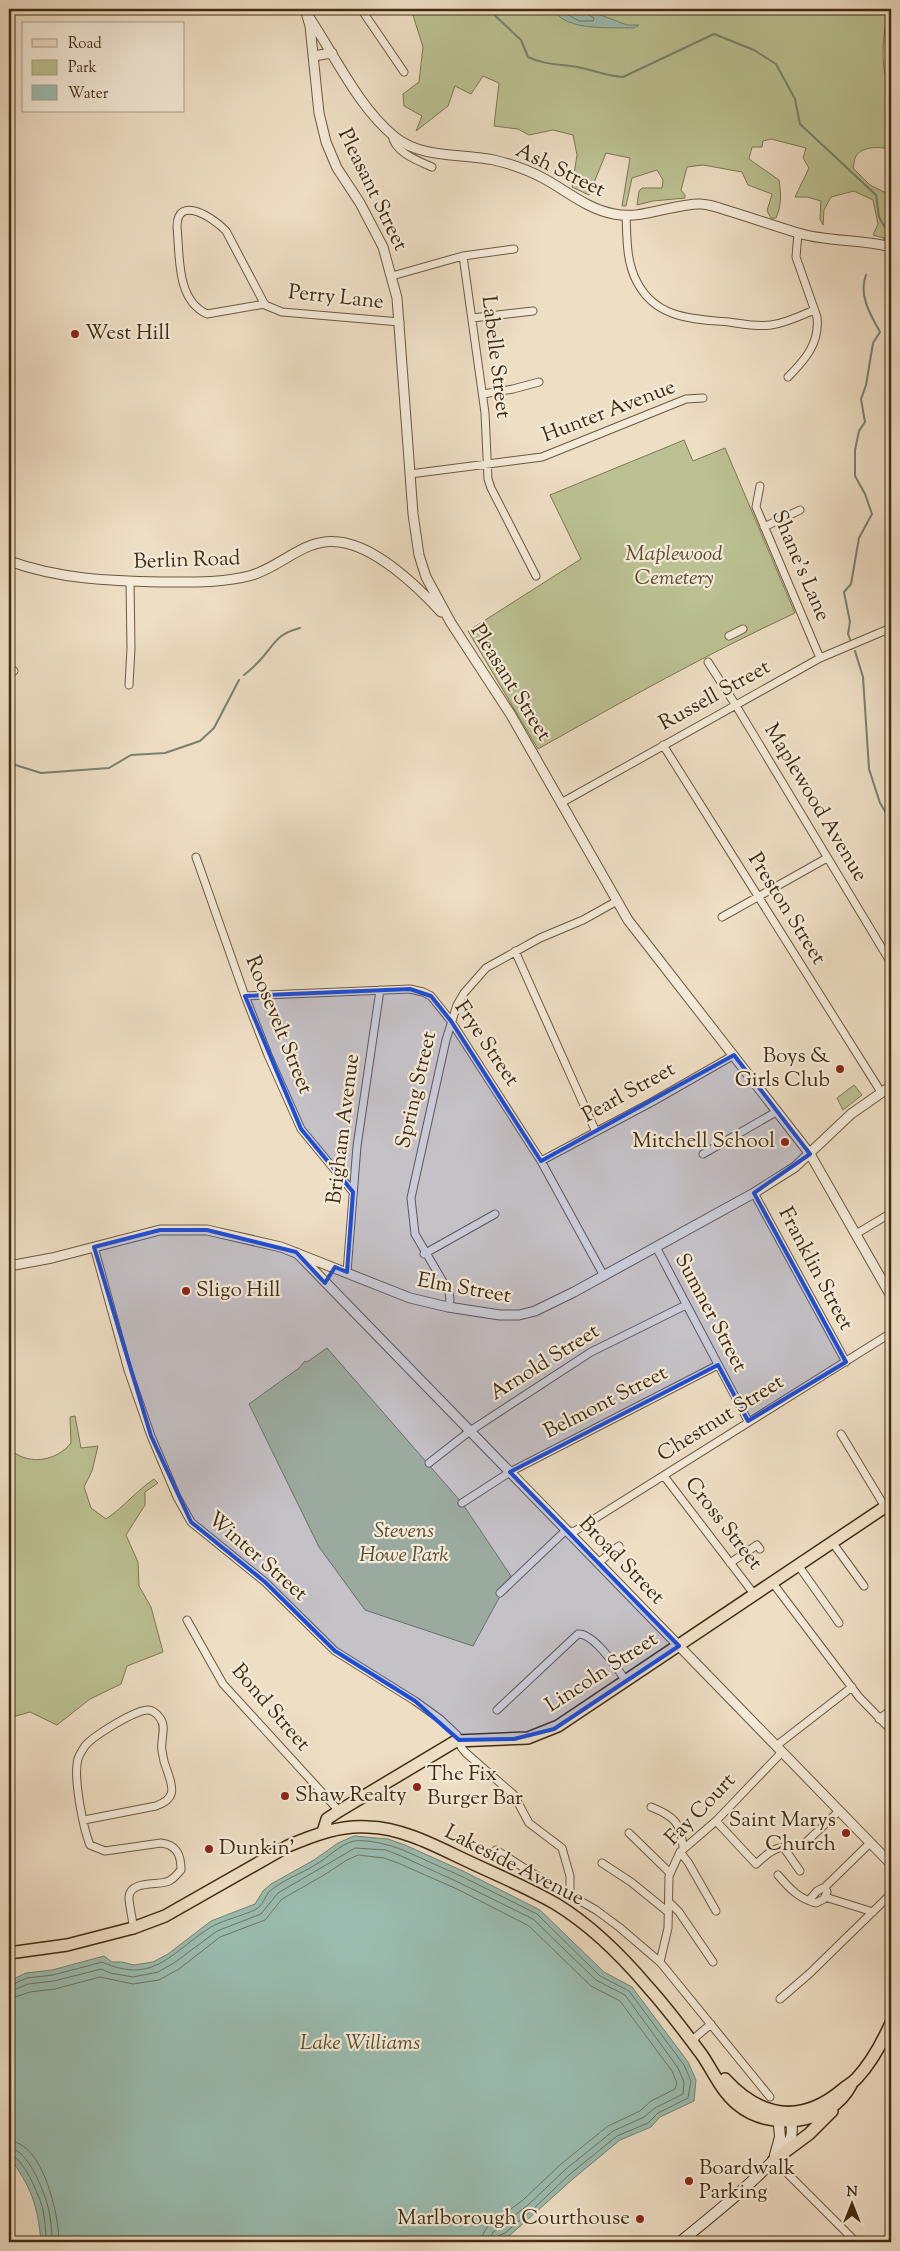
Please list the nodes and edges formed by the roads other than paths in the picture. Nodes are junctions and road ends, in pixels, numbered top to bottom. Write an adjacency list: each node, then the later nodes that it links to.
1 (361, 9): 5 (street)
2 (305, 10): 3 (street, Ash Street); 4 (street, Pleasant Street)
3 (332, 53): 4 (street); 6 (street, Ash Street)
4 (313, 56): 13 (street, Pleasant Street)
5 (404, 72)
6 (392, 134): 7 (street); 8 (street, Ash Street)
7 (432, 167)
8 (626, 215): 9 (street, Ash Street); 15 (street)
9 (798, 233): 10 (street, Ash Street); 15 (street)
10 (891, 247)
11 (514, 249): 12 (street)
12 (463, 256): 13 (street); 17 (street, Labelle Street)
13 (392, 276): 18 (street, Pleasant Street)
14 (265, 304): 14 (street, Perry Lane); 18 (street, Perry Lane)
15 (814, 310): 19 (street)
16 (533, 311): 17 (street)
17 (472, 318): 21 (street, Labelle Street)
18 (400, 322): 24 (street, Pleasant Street)
19 (788, 377)
20 (539, 382): 21 (street)
21 (483, 394): 23 (street, Labelle Street)
22 (703, 398): 23 (street, Hunter Avenue)
23 (489, 464): 24 (street, Hunter Avenue); 29 (street, Labelle Street)
24 (410, 474): 31 (street, Pleasant Street)
25 (760, 486): 27 (street, Shane's Lane)
26 (800, 510): 27 (street)
27 (764, 527): 35 (street, Shane's Lane)
28 (9, 561): 30 (street, Berlin Road)
29 (536, 576)
30 (130, 581): 31 (street, Berlin Road); 37 (street)
31 (451, 623): 40 (street, Pleasant Street)
32 (891, 628): 35 (street, Russell Street)
33 (743, 629): 34 (street)
34 (729, 636)
35 (820, 658): 38 (street, Russell Street)
36 (708, 662): 38 (street, Maplewood Avenue)
37 (129, 685)
38 (735, 704): 39 (street, Russell Street); 42 (street, Maplewood Avenue)
39 (663, 745): 40 (street, Russell Street); 43 (street, Preston Street)
40 (561, 803): 44 (street, Pleasant Street)
41 (196, 857): 49 (street, Roosevelt Street)
42 (827, 858): 43 (street); 47 (street, Maplewood Avenue)
43 (758, 897): 45 (street); 53 (street, Preston Street)
44 (616, 901): 46 (street, Spring Street); 51 (street, Pleasant Street)
45 (722, 917)
46 (515, 951): 50 (street, Spring Street); 55 (street)
47 (891, 963)
48 (380, 990): 49 (street, Frye Street); 50 (street, Frye Street); 59 (street, Brigham Avenue)
49 (245, 996): 59 (street, Roosevelt Street)
50 (452, 1021): 58 (street, Frye Street); 67 (street, Spring Street)
51 (734, 1055): 54 (street, Pleasant Street); 55 (street, Pearl Street)
52 (891, 1086): 53 (street, Elm Street)
53 (881, 1092): 57 (street, Elm Street)
54 (776, 1112): 56 (street); 57 (street, Pleasant Street)
55 (596, 1132): 58 (street, Pearl Street)
56 (703, 1154)
57 (810, 1154): 60 (street, Elm Street); 63 (street, Pleasant Street)
58 (541, 1160): 71 (street, Frye Street)
59 (353, 1192): 70 (street, Brigham Avenue)
60 (754, 1193): 65 (street, Elm Street); 77 (street, Franklin Street)
61 (891, 1213): 63 (street)
62 (495, 1214): 67 (street)
63 (856, 1234): 73 (street, Pleasant Street)
64 (94, 1247): 66 (street, Elm Street); 68 (street, Elm Street); 107 (street, Winter Street)
65 (656, 1247): 71 (street, Elm Street); 74 (street, Sumner Street)
66 (296, 1252): 69 (street, Elm Street); 72 (street, Broad Street)
67 (424, 1254): 75 (street, Spring Street)
68 (9, 1266)
69 (335, 1267): 70 (street, Elm Street); 72 (street)
70 (347, 1272): 75 (street, Elm Street)
71 (604, 1276): 75 (street, Elm Street)
72 (325, 1283): 80 (street, Broad Street)
73 (891, 1296)
74 (686, 1305): 78 (street, Sumner Street); 80 (street, Arnold Street)
75 (448, 1307)
76 (891, 1333): 77 (street, Chestnut Street)
77 (846, 1362): 79 (street, Chestnut Street)
78 (718, 1365): 79 (street, Sumner Street); 83 (street, Belmont Street)
79 (748, 1421): 84 (street, Chestnut Street)
80 (470, 1431): 82 (street, Arnold Street); 83 (street, Broad Street)
81 (841, 1434): 86 (street)
82 (429, 1463)
83 (510, 1472): 85 (street, Belmont Street); 87 (street, Broad Street)
84 (664, 1476): 87 (street, Chestnut Street); 92 (street, Cross Street)
85 (462, 1503)
86 (888, 1505): 88 (main road, Lincoln Street)
87 (568, 1532): 91 (street, Broad Street); 96 (street, Chestnut Street)
88 (832, 1542): 93 (main road, Lincoln Street); 95 (street)
89 (619, 1546): 91 (street)
90 (760, 1549): 92 (street)
91 (598, 1563): 100 (street, Broad Street)
92 (730, 1563): 97 (street, Cross Street)
93 (798, 1565): 94 (main road, Lincoln Street); 99 (street)
94 (772, 1582): 97 (main road, Lincoln Street); 102 (street)
95 (864, 1586)
96 (500, 1593)
97 (754, 1594): 100 (main road, Lincoln Street)
98 (187, 1620): 110 (street, Bond Street)
99 (839, 1623)
100 (679, 1646): 101 (main road, Lincoln Street); 108 (street, Broad Street)
101 (626, 1681): 103 (street); 107 (main road, Lincoln Street)
102 (852, 1687): 105 (street); 108 (street, Fay Court)
103 (497, 1710)
104 (891, 1710): 105 (street)
105 (880, 1719): 106 (street)
106 (891, 1730)
107 (460, 1740): 110 (main road); 127 (street, Winter Street)
108 (779, 1749): 111 (street, Broad Street); 113 (street, Fay Court)
109 (651, 1807): 119 (street)
110 (339, 1811): 114 (main road)
111 (839, 1811): 116 (street, Broad Street); 117 (street)
112 (84, 1820): 112 (street); 134 (street)
113 (716, 1821): 117 (street); 119 (street, Fay Court)
114 (323, 1832): 134 (main road, Lakeside Avenue); 141 (main road, Lakeside Avenue)
115 (629, 1833): 123 (street)
116 (870, 1843): 121 (street, Broad Street); 125 (street)
117 (784, 1848): 122 (street)
118 (496, 1850): 127 (street, Lakeside Avenue)
119 (681, 1850): 123 (street, Fay Court); 131 (street)
120 (602, 1864): 132 (street)
121 (891, 1864)
122 (800, 1871)
123 (670, 1873): 129 (street, Fay Court)
124 (778, 1875): 130 (street)
125 (825, 1887): 128 (street); 130 (street)
126 (891, 1894): 133 (street)
127 (570, 1895): 136 (street, Lakeside Avenue)
128 (825, 1897): 130 (street); 133 (street)
129 (669, 1902): 132 (street, Fay Court); 137 (street)
130 (812, 1902)
131 (716, 1911)
132 (668, 1912): 136 (street, Fay Court)
133 (872, 1912): 138 (street)
134 (133, 1928): 135 (main road, Lakeside Avenue)
135 (9, 1953)
136 (660, 1962): 140 (street, Lakeside Avenue)
137 (713, 1962)
138 (780, 1999)
139 (891, 2023): 142 (main road)
140 (710, 2024): 141 (street); 144 (street, Lakeside Avenue)
141 (691, 2041): 146 (main road, Lakeside Avenue)
142 (886, 2041): 143 (main road)
143 (851, 2085): 145 (main road); 146 (main road)
144 (770, 2096)
145 (838, 2102): 146 (main road); 147 (main road)
146 (785, 2117): 147 (main road)
147 (774, 2160): 148 (main road); 149 (street)
148 (680, 2242)
149 (856, 2242)

